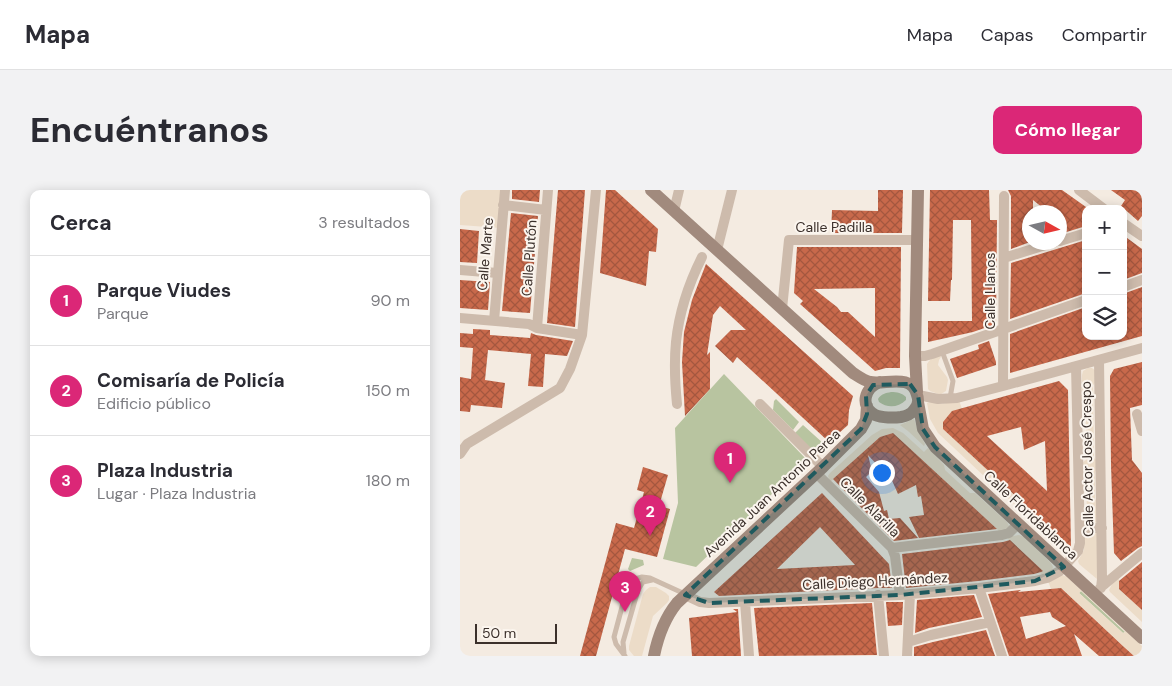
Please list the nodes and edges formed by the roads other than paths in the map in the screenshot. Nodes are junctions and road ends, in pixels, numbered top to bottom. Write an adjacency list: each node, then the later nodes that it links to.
1 (505, 190): 10 (street, Calle Marte)
2 (548, 190): 12 (street, Calle Plutón)
3 (596, 190): 33 (street)
4 (651, 190): 13 (main road)
5 (679, 190): 13 (street)
6 (732, 190): 19 (street)
7 (918, 190): 18 (main road)
8 (1078, 190): 11 (street)
9 (1004, 196): 22 (street, Calle Llanos)
10 (503, 205): 12 (street); 24 (street, Calle Marte)
11 (1099, 205)
12 (546, 210): 31 (street, Calle Plutón)
13 (674, 211): 19 (main road)
14 (1127, 225): 15 (street)
15 (1140, 230)
16 (1082, 234): 17 (street)
17 (1067, 239)
18 (918, 240): 28 (street, Calle Padilla); 36 (main road)
19 (717, 250): 28 (main road)
20 (1030, 250): 22 (street)
21 (702, 257): 46 (street)
22 (1004, 258): 32 (street, Calle Llanos)
23 (460, 270): 24 (street)
24 (497, 273): 30 (street, Calle Marte)
25 (1142, 280): 26 (street)
26 (1127, 286)
27 (1082, 301): 32 (street)
28 (782, 309): 39 (main road)
29 (460, 318): 30 (street)
30 (494, 321): 31 (street)
31 (537, 328): 33 (street)
32 (1004, 329): 35 (street); 42 (street, Calle Llanos)
33 (582, 334): 50 (street)
34 (1142, 348): 37 (street)
35 (942, 351): 36 (street); 44 (lane)
36 (915, 356): 41 (main road); 43 (main road, Calle Floridablanca)
37 (1099, 360): 38 (street); 54 (street, Calle Actor José Crespo)
38 (1076, 366): 42 (street); 53 (street, Calle Actor José Crespo)
39 (853, 373): 40 (main road); 45 (main road)
40 (880, 382): 41 (main road); 45 (main road)
41 (904, 382): 43 (main road)
42 (1003, 386): 44 (street)
43 (917, 397): 44 (street); 45 (main road); 52 (main road, Calle Floridablanca)
44 (950, 398)
45 (867, 402): 51 (main road, Avenida Juan Antonio Perea)
46 (677, 404)
47 (760, 404): 51 (street, Calle Alarilla)
48 (1137, 414): 49 (street)
49 (1142, 431)
50 (460, 454)
51 (819, 470): 55 (street, Calle Alarilla); 62 (main road, Avenida Juan Antonio Perea)
52 (1018, 524): 55 (street); 57 (main road, Calle Floridablanca)
53 (1081, 528): 54 (street); 57 (street, Calle Actor José Crespo)
54 (1102, 528): 60 (street, Calle Actor José Crespo)
55 (892, 548): 61 (street, Calle Alarilla)
56 (1142, 553): 60 (street)
57 (1064, 567): 59 (street, Calle Diego Hernández); 60 (main road, Calle Floridablanca)
58 (655, 580): 62 (lane); 68 (lane); 68 (lane)
59 (978, 588): 61 (street, Calle Diego Hernández); 65 (street)
60 (1097, 591): 66 (main road, Calle Floridablanca)
61 (905, 594): 63 (street, Calle Diego Hernández); 67 (street, Calle Alarilla)
62 (685, 595): 64 (street, Calle Diego Hernández); 69 (main road, Avenida Juan Antonio Perea)
63 (878, 596): 64 (street, Calle Diego Hernández); 71 (street)
64 (745, 602): 70 (street)
65 (990, 622): 67 (street); 73 (street)
66 (1142, 638)
67 (908, 642): 72 (street, Calle Alarilla)
68 (625, 656)
69 (654, 656)
70 (749, 656)
71 (884, 656)
72 (907, 656)
73 (1002, 656)

